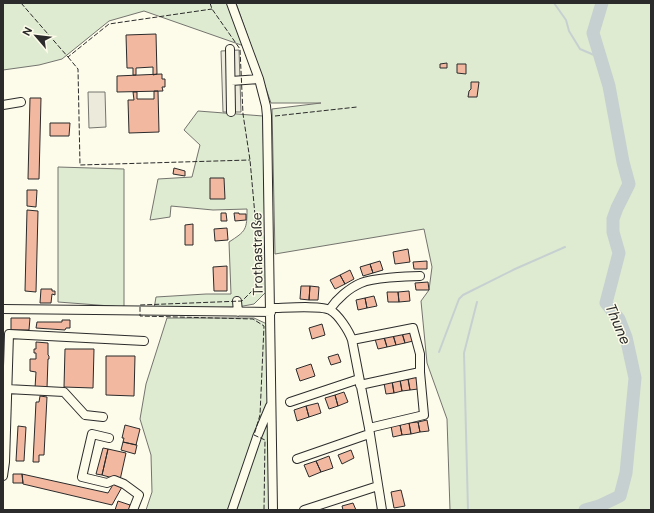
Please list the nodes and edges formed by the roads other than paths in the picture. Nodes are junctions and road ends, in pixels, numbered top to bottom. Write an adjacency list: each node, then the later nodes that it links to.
1 (231, 3): 3 (street, Trothastraße)
2 (230, 49): 4 (street)
3 (259, 79): 4 (street); 12 (street, Trothastraße)
4 (231, 81): 7 (street)
5 (21, 102): 6 (street)
6 (3, 106)
7 (231, 112)
8 (420, 276): 11 (street)
9 (237, 301): 13 (street)
10 (3, 309): 13 (street)
11 (330, 309): 12 (street); 14 (street)
12 (271, 310): 13 (street); 20 (street, Trothastraße)
13 (238, 312)
14 (352, 340): 16 (street); 17 (street)
15 (144, 341): 18 (street)
16 (420, 372): 17 (street); 22 (street)
17 (360, 382): 19 (street); 22 (street)
18 (7, 389): 21 (street); 25 (street)
19 (290, 402)
20 (272, 403): 28 (street); 29 (street, Trothastraße)
21 (103, 417)
22 (369, 431): 24 (street); 26 (street)
23 (109, 438): 27 (street)
24 (297, 459)
25 (3, 476)
26 (378, 486): 30 (street); 31 (street)
27 (133, 510)
28 (232, 510)
29 (273, 510)
30 (304, 510)
31 (382, 510)

